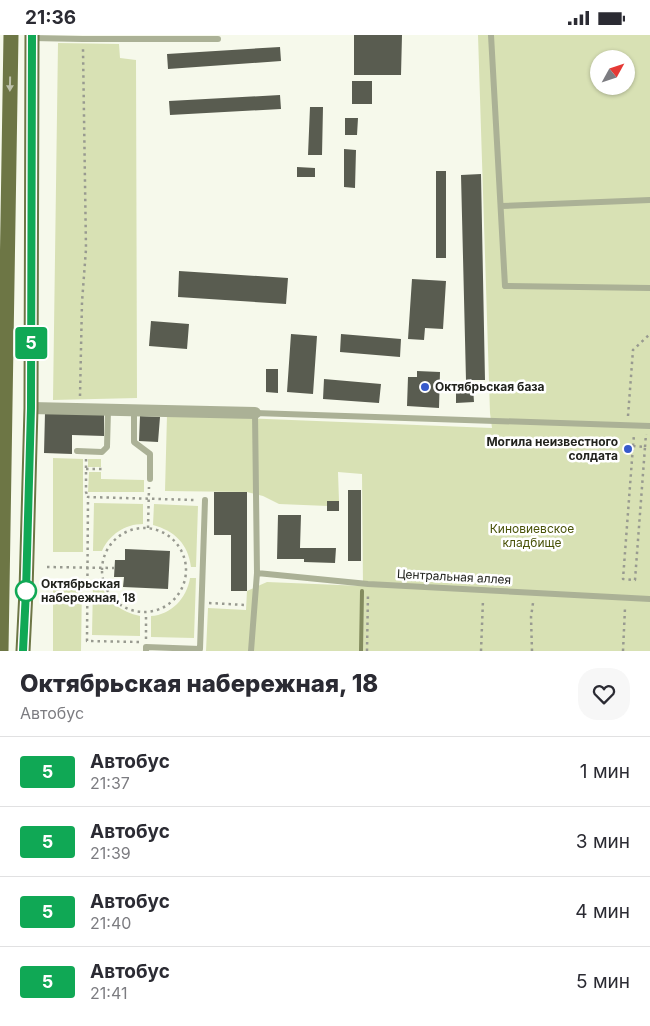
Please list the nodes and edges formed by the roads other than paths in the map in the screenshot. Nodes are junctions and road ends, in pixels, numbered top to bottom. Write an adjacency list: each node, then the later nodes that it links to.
1 (11, 35): 19 (main road, one-way to 19)
2 (491, 35): 6 (lane)
3 (32, 36): 4 (lane); 8 (main road)
4 (218, 39)
5 (650, 200): 6 (lane)
6 (501, 206): 7 (lane)
7 (650, 288)
8 (31, 408): 9 (street); 20 (main road)
9 (108, 410): 10 (street); 13 (lane)
10 (134, 411): 11 (street); 14 (lane)
11 (255, 413): 12 (lane); 16 (lane)
12 (650, 426)
13 (77, 451)
14 (150, 479)
15 (205, 500): 18 (lane)
16 (257, 573): 17 (lane, Центральная аллея); 21 (lane)
17 (650, 599)
18 (146, 649)
19 (1, 651)
20 (23, 651)
21 (251, 651)

